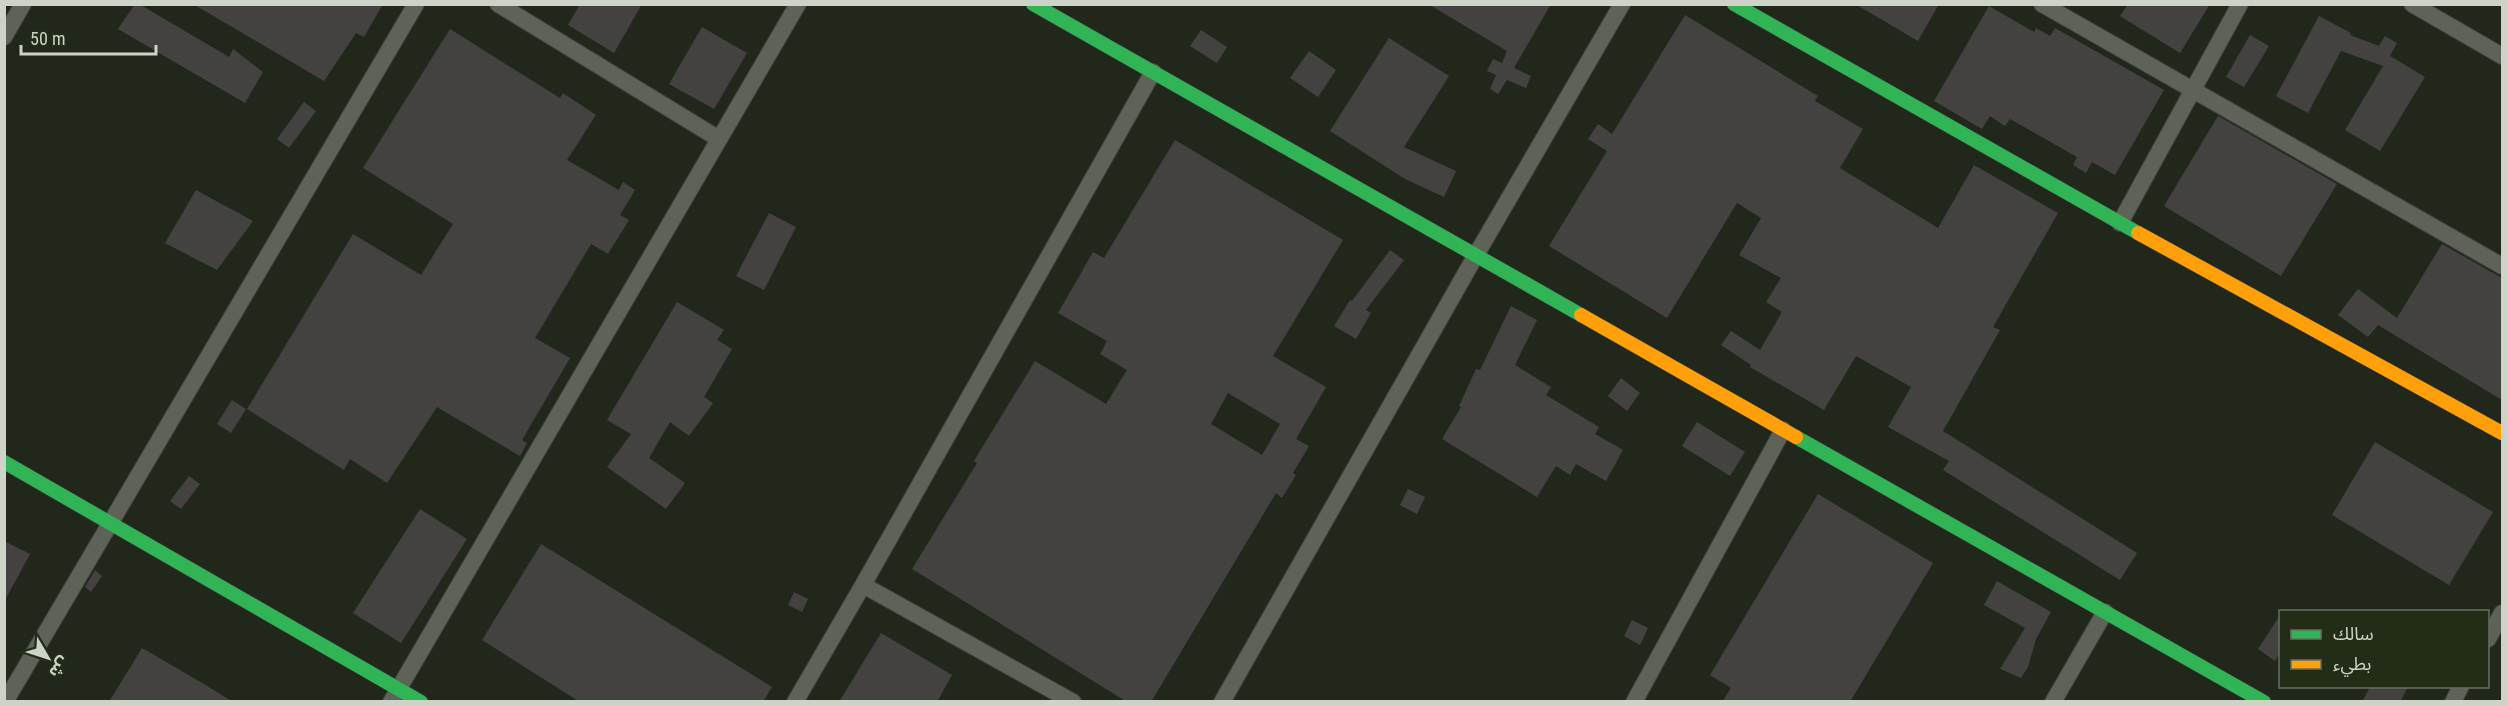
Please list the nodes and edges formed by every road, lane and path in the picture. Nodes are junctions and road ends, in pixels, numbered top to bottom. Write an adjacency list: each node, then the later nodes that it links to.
1 (23, 4): 11 (street)
2 (416, 4): 22 (street)
3 (498, 4): 15 (street)
4 (798, 4): 15 (street)
5 (1033, 4): 13 (street)
6 (1622, 4): 17 (street)
7 (1734, 4): 16 (street)
8 (2042, 4): 14 (street)
9 (2240, 4): 14 (street)
10 (2412, 4): 12 (street)
11 (4, 37)
12 (2502, 56)
13 (1153, 72): 17 (street); 23 (street)
14 (2192, 90): 16 (street); 18 (street)
15 (719, 139): 28 (street)
16 (2120, 223): 20 (street)
17 (1476, 255): 19 (street); 33 (street)
18 (2502, 266)
19 (1783, 430): 24 (street); 34 (street)
20 (2502, 433)
21 (4, 462): 22 (street)
22 (110, 524): 28 (street); 29 (street)
23 (863, 585): 31 (street); 32 (street)
24 (2105, 612): 35 (street); 36 (street)
25 (2502, 613): 26 (street)
26 (2489, 636)
27 (2460, 688): 37 (street)
28 (395, 695): 30 (street)
29 (5, 702)
30 (421, 702)
31 (795, 702)
32 (1073, 702)
33 (1222, 702)
34 (1634, 702)
35 (2053, 702)
36 (2264, 702)
37 (2453, 702)

